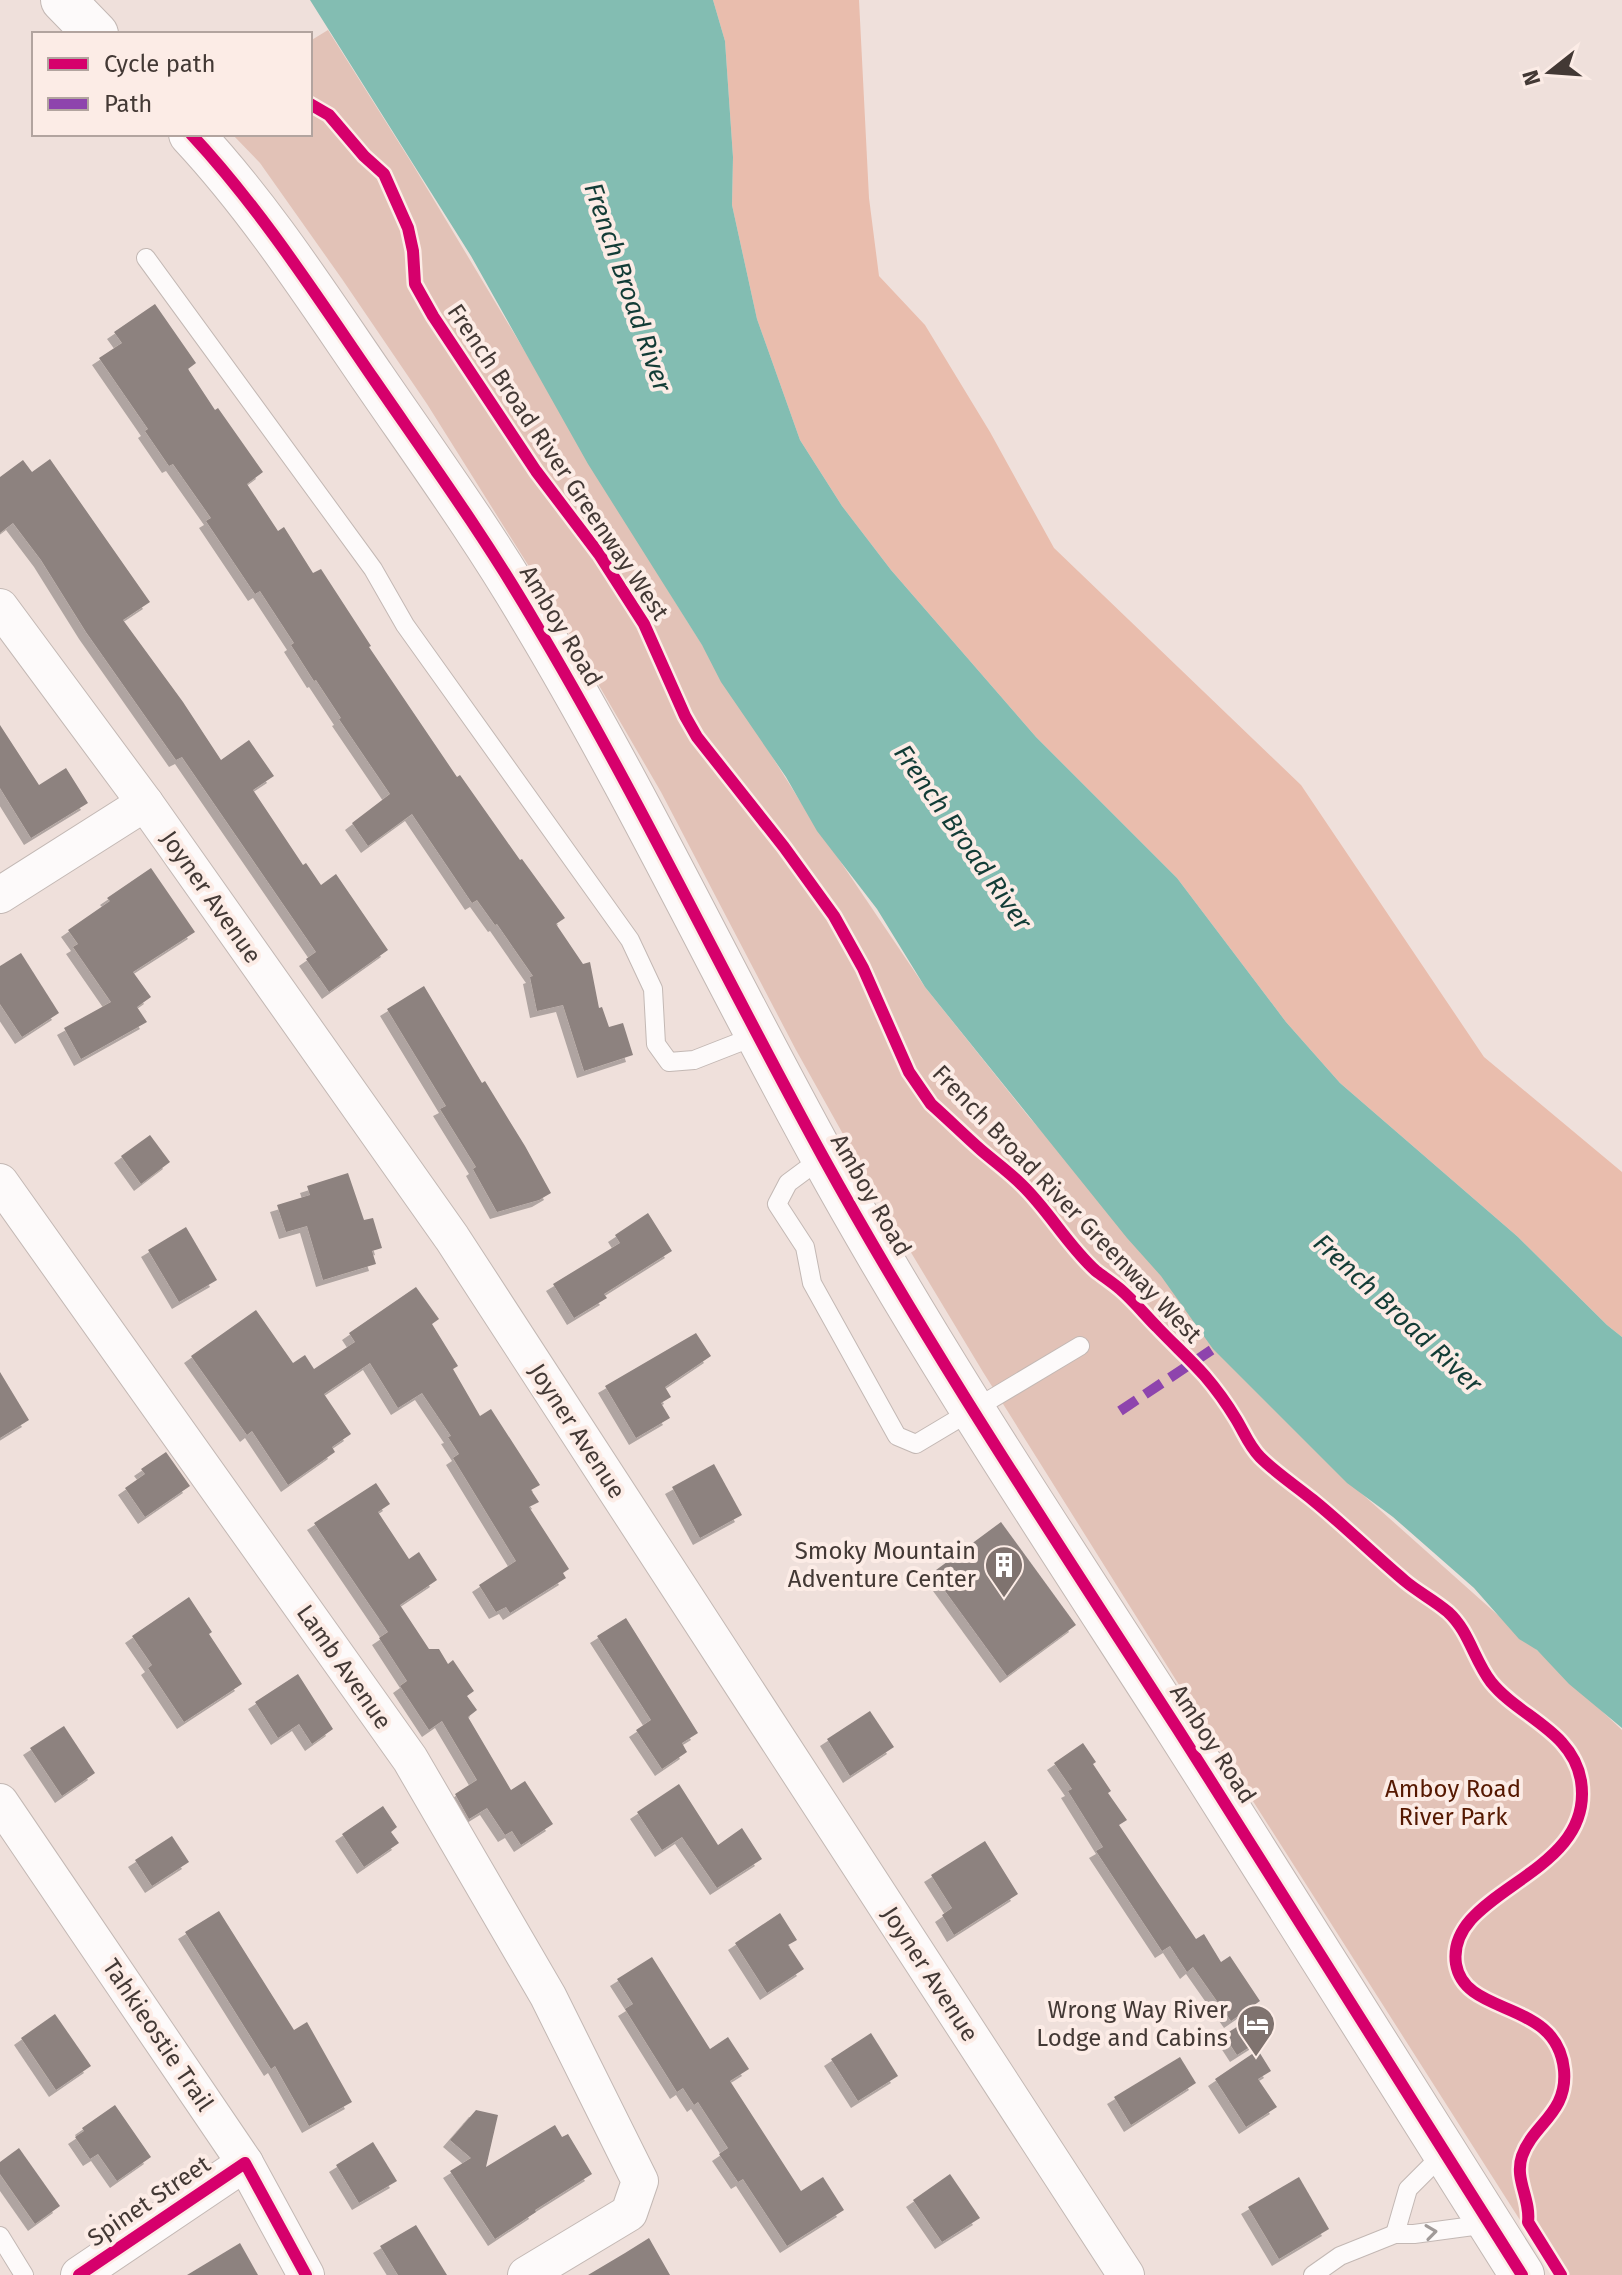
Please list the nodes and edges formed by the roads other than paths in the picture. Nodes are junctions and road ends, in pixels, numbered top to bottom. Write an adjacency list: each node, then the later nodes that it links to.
1 (63, 0): 2 (main road)
2 (94, 32)
3 (193, 136): 8 (main road, Amboy Road)
4 (146, 258): 8 (lane)
5 (0, 607): 6 (street, Joyner Avenue)
6 (145, 803): 7 (street); 23 (street, Joyner Avenue)
7 (0, 895)
8 (758, 1035): 9 (main road, Amboy Road)
9 (823, 1157): 12 (main road, Amboy Road); 12 (lane)
10 (0, 1182): 22 (street, Lamb Avenue)
11 (1080, 1346): 12 (lane)
12 (973, 1410): 14 (main road, Amboy Road)
13 (0, 1802): 15 (street, Tahkieostie Trail)
14 (1444, 2153): 16 (main road, Amboy Road); 17 (lane)
15 (245, 2163): 20 (street, Spinet Street); 21 (street, Tahkieostie Trail)
16 (1488, 2224): 17 (lane, one-way to 16); 25 (main road, Amboy Road)
17 (1395, 2234): 24 (lane)
18 (0, 2236): 19 (lane)
19 (24, 2275)
20 (79, 2275)
21 (306, 2275)
22 (526, 2275)
23 (1126, 2275)
24 (1313, 2275)
25 (1522, 2275)

